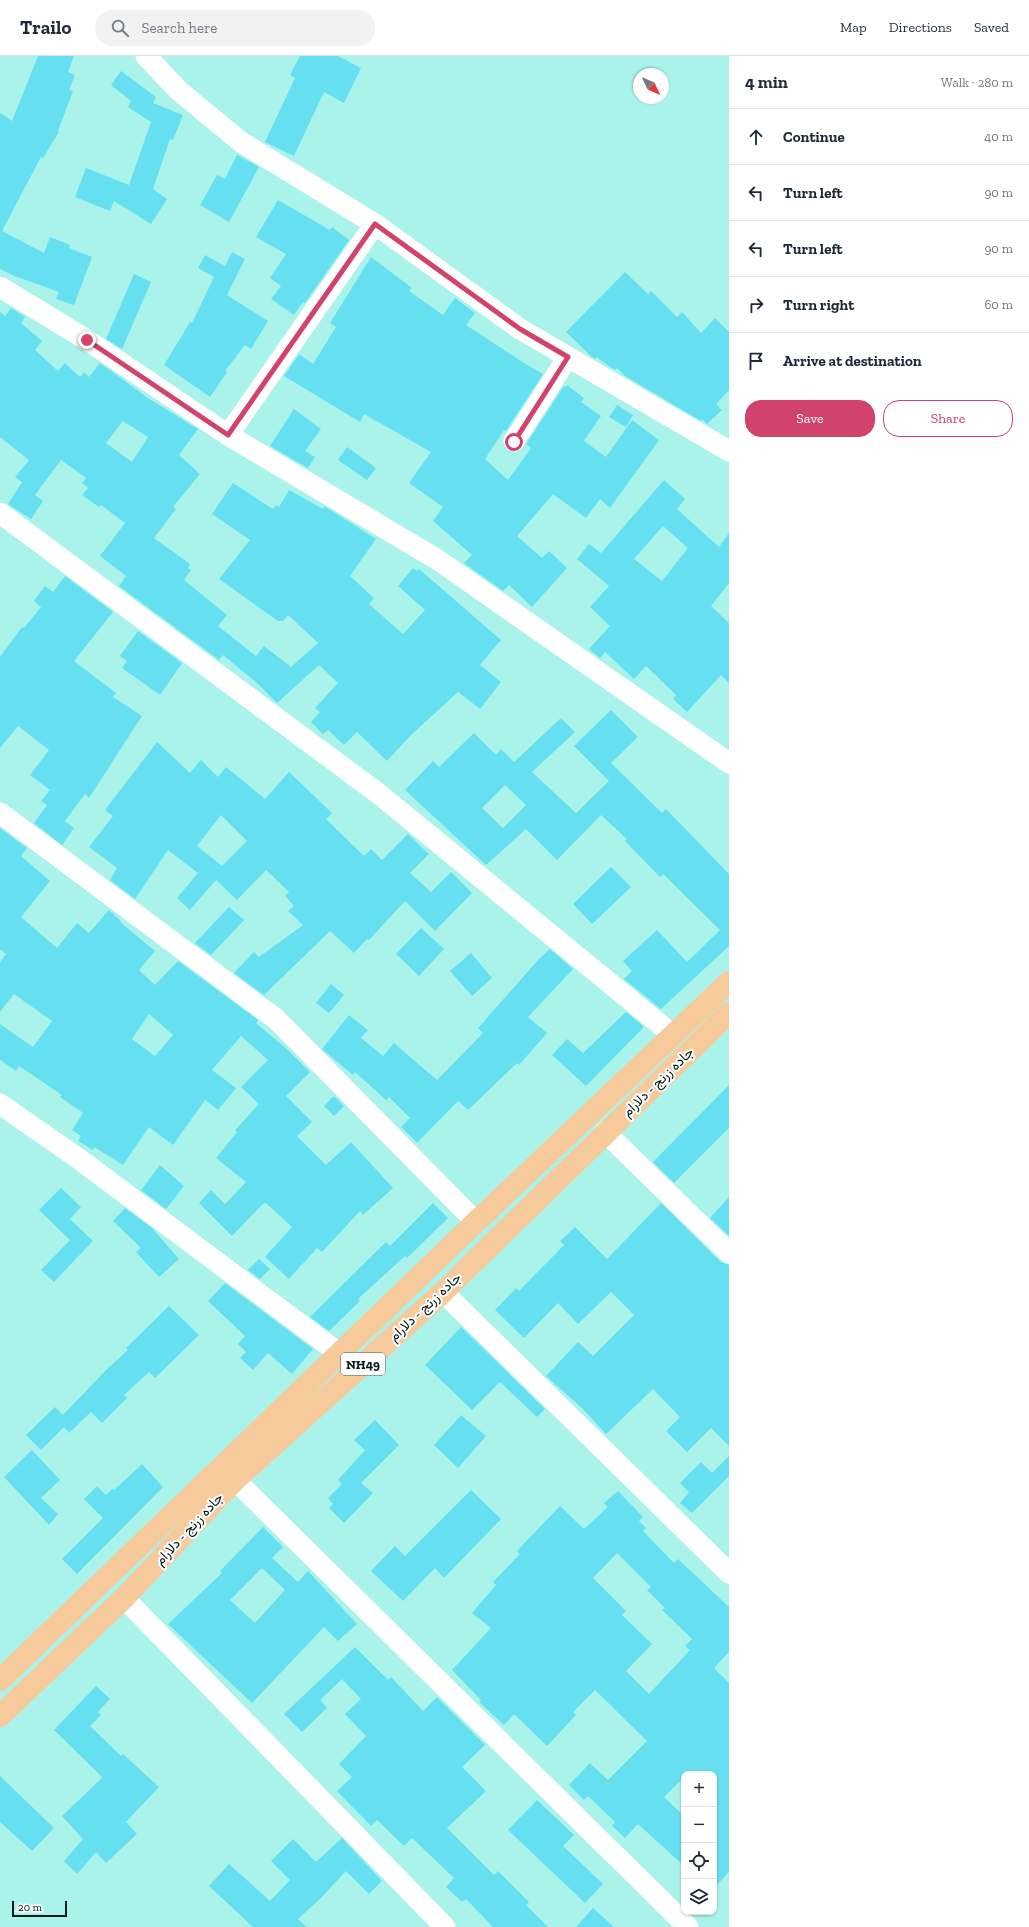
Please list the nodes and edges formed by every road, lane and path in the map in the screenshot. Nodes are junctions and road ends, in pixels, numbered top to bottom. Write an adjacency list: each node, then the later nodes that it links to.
1 (146, 56): 2 (street)
2 (375, 224): 4 (street); 5 (street)
3 (0, 287): 5 (street)
4 (568, 357): 6 (street); 7 (street)
5 (228, 435): 9 (street)
6 (514, 442)
7 (729, 451)
8 (0, 512): 13 (street)
9 (729, 763)
10 (0, 812): 16 (street)
11 (729, 982): 13 (highway, جاده زرنج - دلارام / NH49)
12 (728, 1016): 15 (highway, جاده زرنج - دلارام / NH49)
13 (673, 1035): 16 (highway, جاده زرنج - دلارام / NH49)
14 (0, 1104): 19 (street)
15 (605, 1132): 17 (street); 18 (highway, جاده زرنج - دلارام / NH49)
16 (476, 1222): 19 (highway, جاده زرنج - دلارام / NH49)
17 (729, 1253)
18 (443, 1292): 20 (highway, جاده زرنج - دلارام / NH49); 21 (street)
19 (340, 1354): 23 (highway, جاده زرنج - دلارام / NH49)
20 (235, 1480): 22 (highway, جاده زرنج - دلارام / NH49); 26 (street)
21 (729, 1573)
22 (124, 1598): 24 (highway, جاده زرنج - دلارام / NH49); 25 (street)
23 (0, 1680)
24 (0, 1716)
25 (445, 1927)
26 (688, 1927)

